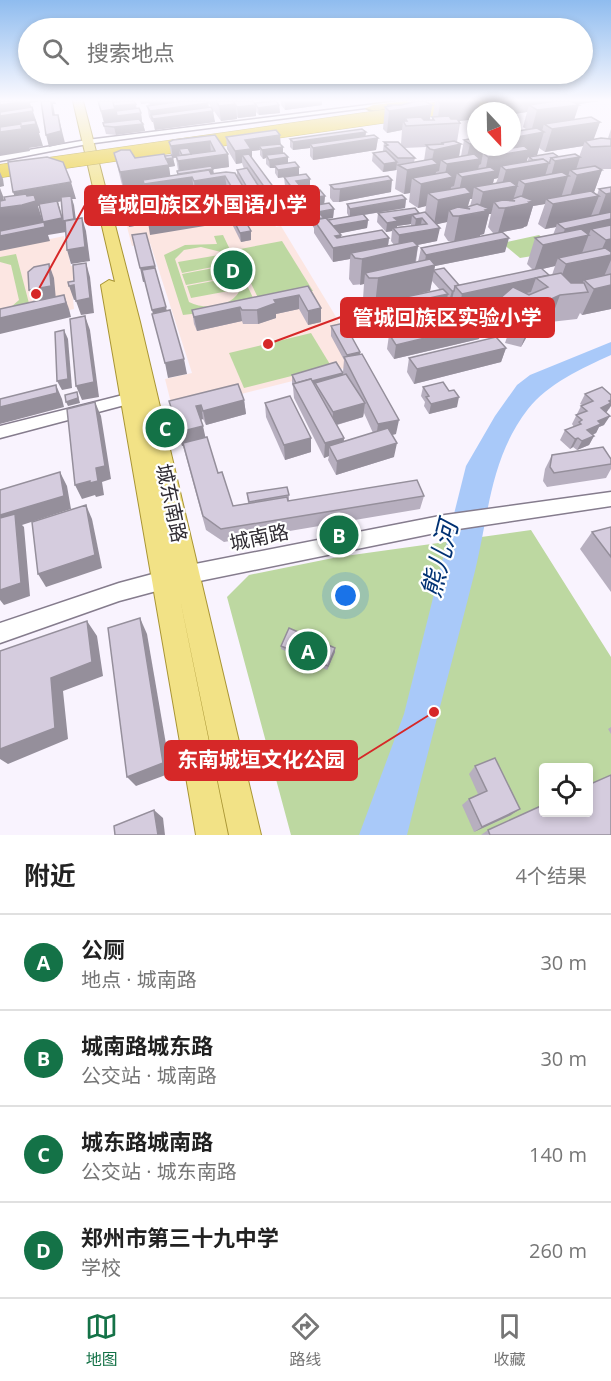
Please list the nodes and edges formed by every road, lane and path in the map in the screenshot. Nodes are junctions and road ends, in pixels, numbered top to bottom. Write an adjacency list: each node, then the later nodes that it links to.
1 (81, 140): 8 (main road, 城东南路)
2 (83, 140): 8 (main road, 城东南路)
3 (136, 140): 9 (highway)
4 (163, 140): 8 (street)
5 (164, 140): 9 (highway)
6 (197, 140): 8 (street)
7 (200, 140): 10 (highway, bridge)
8 (85, 153): 9 (street); 11 (street); 12 (main road, 城东南路); 15 (main road, 城东南路)
9 (0, 162)
10 (0, 171)
11 (0, 176)
12 (131, 398): 13 (street); 16 (main road, 城东南路)
13 (0, 432)
14 (611, 499): 15 (street, 城南路)
15 (188, 575): 16 (street, 城南路); 19 (main road, 城东南路)
16 (165, 580): 17 (street, 城南路); 18 (main road, 城东南路)
17 (0, 633)
18 (212, 835)
19 (246, 835)

